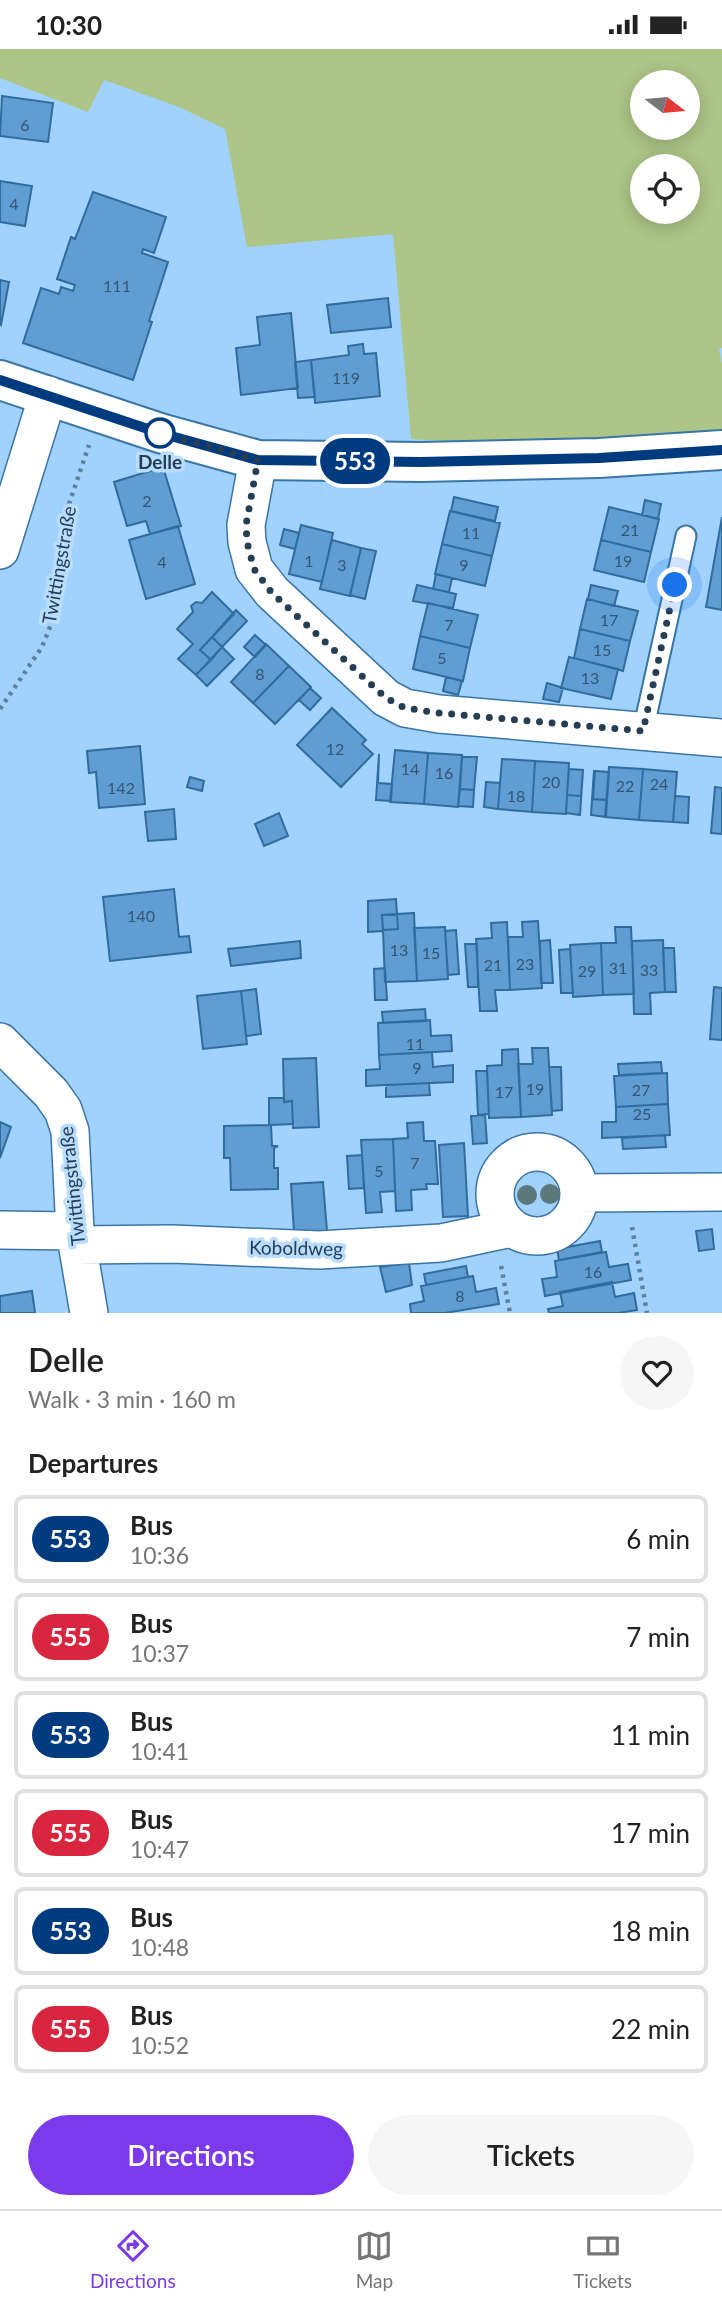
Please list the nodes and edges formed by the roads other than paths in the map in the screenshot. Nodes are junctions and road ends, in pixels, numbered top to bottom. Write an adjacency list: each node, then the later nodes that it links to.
1 (0, 380): 2 (street)
2 (48, 395): 4 (street); 6 (street)
3 (722, 450): 4 (street)
4 (258, 460): 7 (street)
5 (686, 536): 7 (lane)
6 (0, 550)
7 (643, 731): 8 (street)
8 (722, 738)
9 (0, 1042): 14 (street, Twittingstraße)
10 (722, 1192): 11 (street)
11 (579, 1193): 13 (street, Koboldweg); 13 (street)
12 (0, 1230): 14 (street, Koboldweg)
13 (503, 1230): 14 (street, Koboldweg)
14 (76, 1238): 15 (street, Twittingstraße)
15 (89, 1313)

